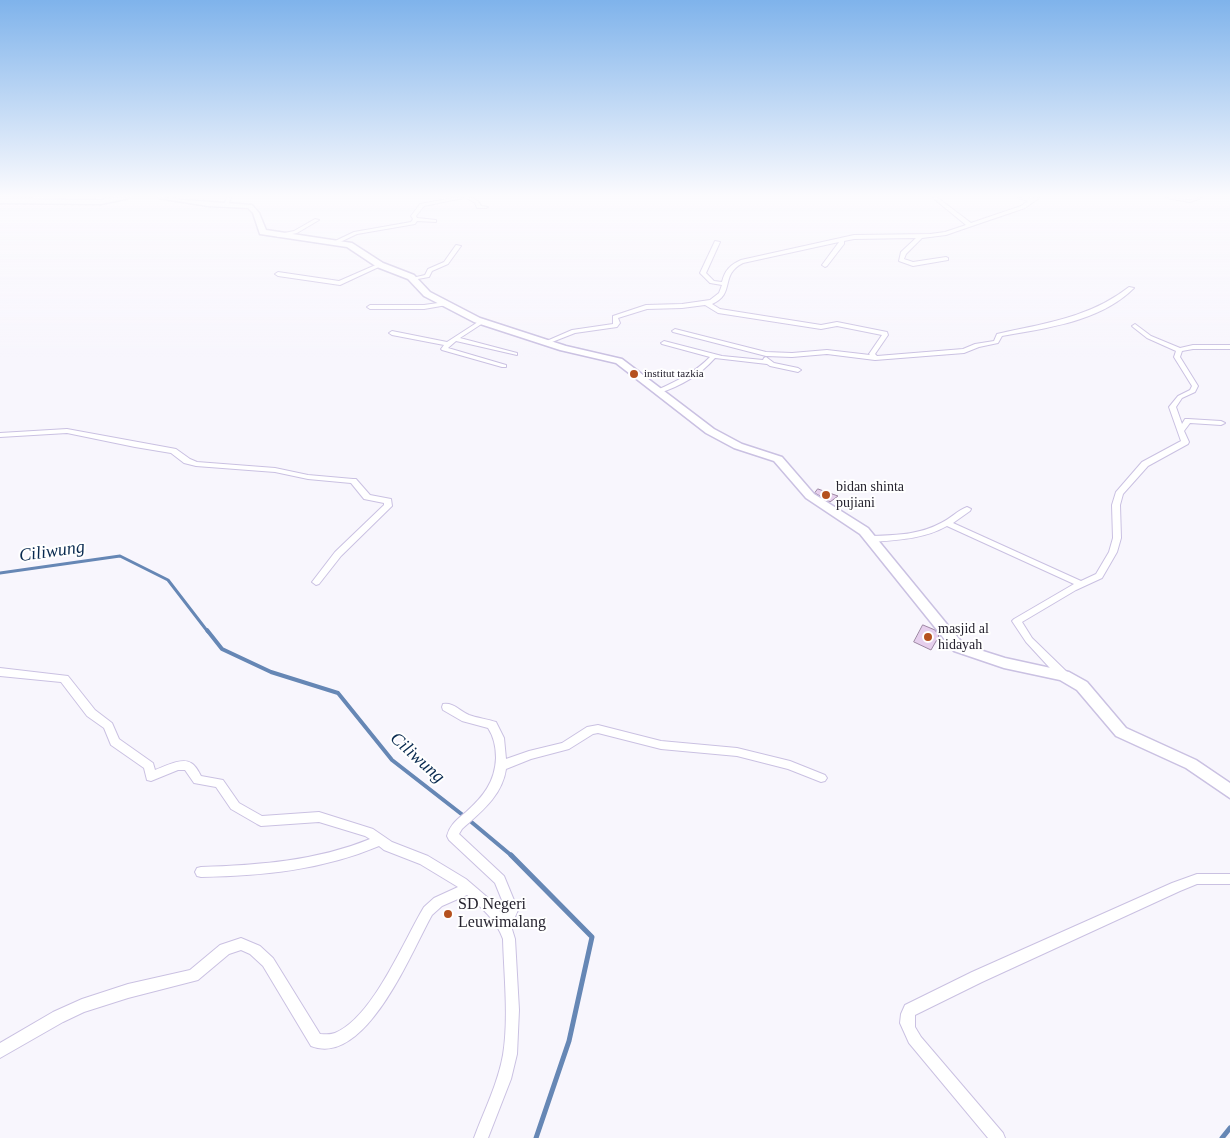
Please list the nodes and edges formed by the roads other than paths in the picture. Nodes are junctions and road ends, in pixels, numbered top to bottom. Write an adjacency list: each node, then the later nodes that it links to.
1 (359, 251): 8 (street)
2 (454, 251): 11 (street)
3 (713, 251): 12 (street)
4 (792, 251): 12 (street)
5 (836, 251): 9 (street)
6 (905, 251): 7 (street)
7 (946, 259)
8 (380, 265): 10 (street); 11 (street)
9 (825, 265)
10 (278, 274)
11 (414, 279): 15 (street)
12 (725, 284): 14 (street)
13 (1131, 288): 29 (street)
14 (707, 303): 22 (street); 29 (street)
15 (445, 304): 16 (street); 17 (street)
16 (370, 307)
17 (482, 322): 21 (street); 22 (street)
18 (1135, 326): 26 (street)
19 (674, 331): 27 (street)
20 (392, 333): 24 (street)
21 (456, 339): 24 (street); 24 (street)
22 (545, 343): 32 (street)
23 (664, 343): 28 (street)
24 (448, 344)
25 (1230, 347): 26 (street)
26 (1179, 350): 34 (street)
27 (766, 354): 29 (street); 30 (street)
28 (714, 356): 30 (street); 32 (street)
29 (875, 358)
30 (767, 362): 31 (street)
31 (798, 370)
32 (658, 391): 38 (street)
33 (1221, 423): 34 (street)
34 (1181, 430): 40 (street)
35 (0, 435): 39 (street)
36 (966, 509): 37 (street)
37 (949, 524): 38 (street); 40 (street)
38 (872, 539): 42 (street)
39 (316, 582)
40 (1080, 584): 42 (street)
41 (0, 672): 47 (street)
42 (1064, 676): 46 (street)
43 (447, 707): 44 (street)
44 (501, 766): 45 (street); 51 (street)
45 (821, 778)
46 (1230, 791)
47 (382, 840): 48 (street); 50 (street)
48 (201, 872)
49 (1230, 879): 54 (street)
50 (468, 888): 51 (street); 52 (street)
51 (505, 926): 53 (street)
52 (0, 1051)
53 (481, 1138)
54 (998, 1138)

